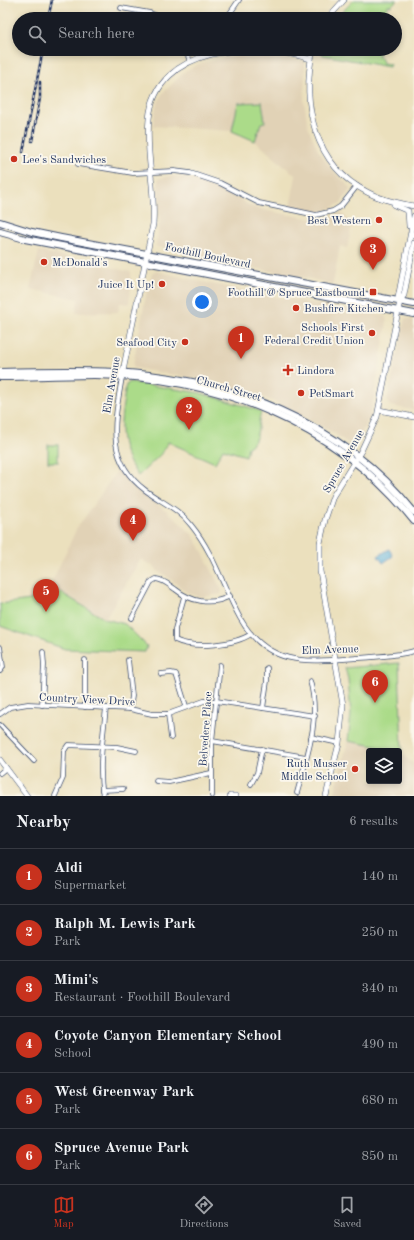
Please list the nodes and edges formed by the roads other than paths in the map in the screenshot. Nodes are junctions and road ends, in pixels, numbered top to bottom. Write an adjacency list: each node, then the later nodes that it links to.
1 (239, 0): 5 (street)
2 (344, 0): 6 (street)
3 (121, 8): 4 (street)
4 (140, 12)
5 (229, 12)
6 (333, 12)
7 (188, 56): 12 (street)
8 (205, 56): 12 (street, Elm Avenue)
9 (298, 56): 11 (street, Elm Avenue)
10 (311, 56): 11 (street)
11 (310, 59): 15 (street)
12 (190, 61): 14 (street, Elm Avenue)
13 (78, 164): 14 (street)
14 (152, 172): 15 (street); 23 (street, Elm Avenue)
15 (357, 186): 16 (street)
16 (391, 202): 17 (street); 21 (street)
17 (414, 206)
18 (414, 216): 21 (street, Spruce Avenue)
19 (0, 222): 23 (main road, Foothill Boulevard)
20 (0, 232): 24 (main road, Foothill Boulevard)
21 (412, 235): 25 (street, Spruce Avenue)
22 (414, 243): 25 (street, Spruce Avenue)
23 (147, 253): 24 (street, Elm Avenue); 25 (main road, Foothill Boulevard)
24 (145, 262): 27 (main road, Foothill Boulevard); 30 (street, Elm Avenue)
25 (400, 302): 26 (main road, Foothill Boulevard); 27 (street, Spruce Avenue)
26 (414, 304)
27 (398, 311): 28 (main road, Foothill Boulevard); 32 (street, Spruce Avenue)
28 (414, 314)
29 (0, 372): 30 (main road, Church Street)
30 (122, 374): 31 (main road, Church Street); 34 (main road, Church Street); 38 (street, Elm Avenue)
31 (0, 378)
32 (379, 410): 33 (street); 34 (street, Spruce Avenue)
33 (414, 417)
34 (356, 459): 35 (main road, Church Street); 36 (main road, Church Street); 46 (street, Spruce Avenue)
35 (414, 512)
36 (414, 521)
37 (184, 596): 38 (street); 39 (street); 40 (street)
38 (230, 596): 40 (street, Elm Avenue)
39 (132, 618)
40 (251, 634): 46 (street, Elm Avenue)
41 (0, 647): 49 (street)
42 (414, 651): 46 (street, Elm Avenue)
43 (43, 652): 53 (street)
44 (85, 660): 55 (street)
45 (128, 660): 58 (street)
46 (336, 660): 66 (street, Spruce Avenue)
47 (220, 664): 52 (street, Belvedere Place)
48 (267, 668): 57 (street)
49 (1, 670)
50 (161, 674): 54 (street)
51 (310, 681): 61 (street)
52 (216, 701): 54 (street, Country View Drive); 57 (street, Country View Drive); 65 (street, Belvedere Place)
53 (42, 705): 55 (street, Country View Drive); 59 (street, Country View Drive)
54 (186, 706): 60 (street, Country View Drive)
55 (85, 707): 56 (street, Country View Drive)
56 (106, 708): 58 (street, Country View Drive); 67 (street)
57 (264, 708): 61 (street, Country View Drive)
58 (130, 709): 60 (street, Country View Drive)
59 (0, 714)
60 (168, 714): 64 (street)
61 (315, 716): 63 (street)
62 (0, 726): 72 (street)
63 (311, 737): 66 (street); 70 (street)
64 (171, 738)
65 (212, 741): 68 (street); 75 (street, Belvedere Place)
66 (339, 743): 87 (street, Spruce Avenue)
67 (102, 746): 69 (street); 79 (street); 82 (street)
68 (262, 749): 70 (street); 77 (street)
69 (136, 751)
70 (306, 758): 80 (street)
71 (0, 760): 73 (street)
72 (34, 761)
73 (6, 768): 74 (street); 81 (street)
74 (0, 773)
75 (211, 773): 76 (street); 84 (street, Belvedere Place)
76 (156, 781)
77 (252, 784)
78 (123, 789): 79 (street)
79 (102, 790): 83 (street)
80 (297, 793)
81 (27, 796)
82 (55, 796)
83 (103, 796)
84 (212, 796)
85 (230, 796): 86 (street)
86 (236, 796)
87 (326, 796)

